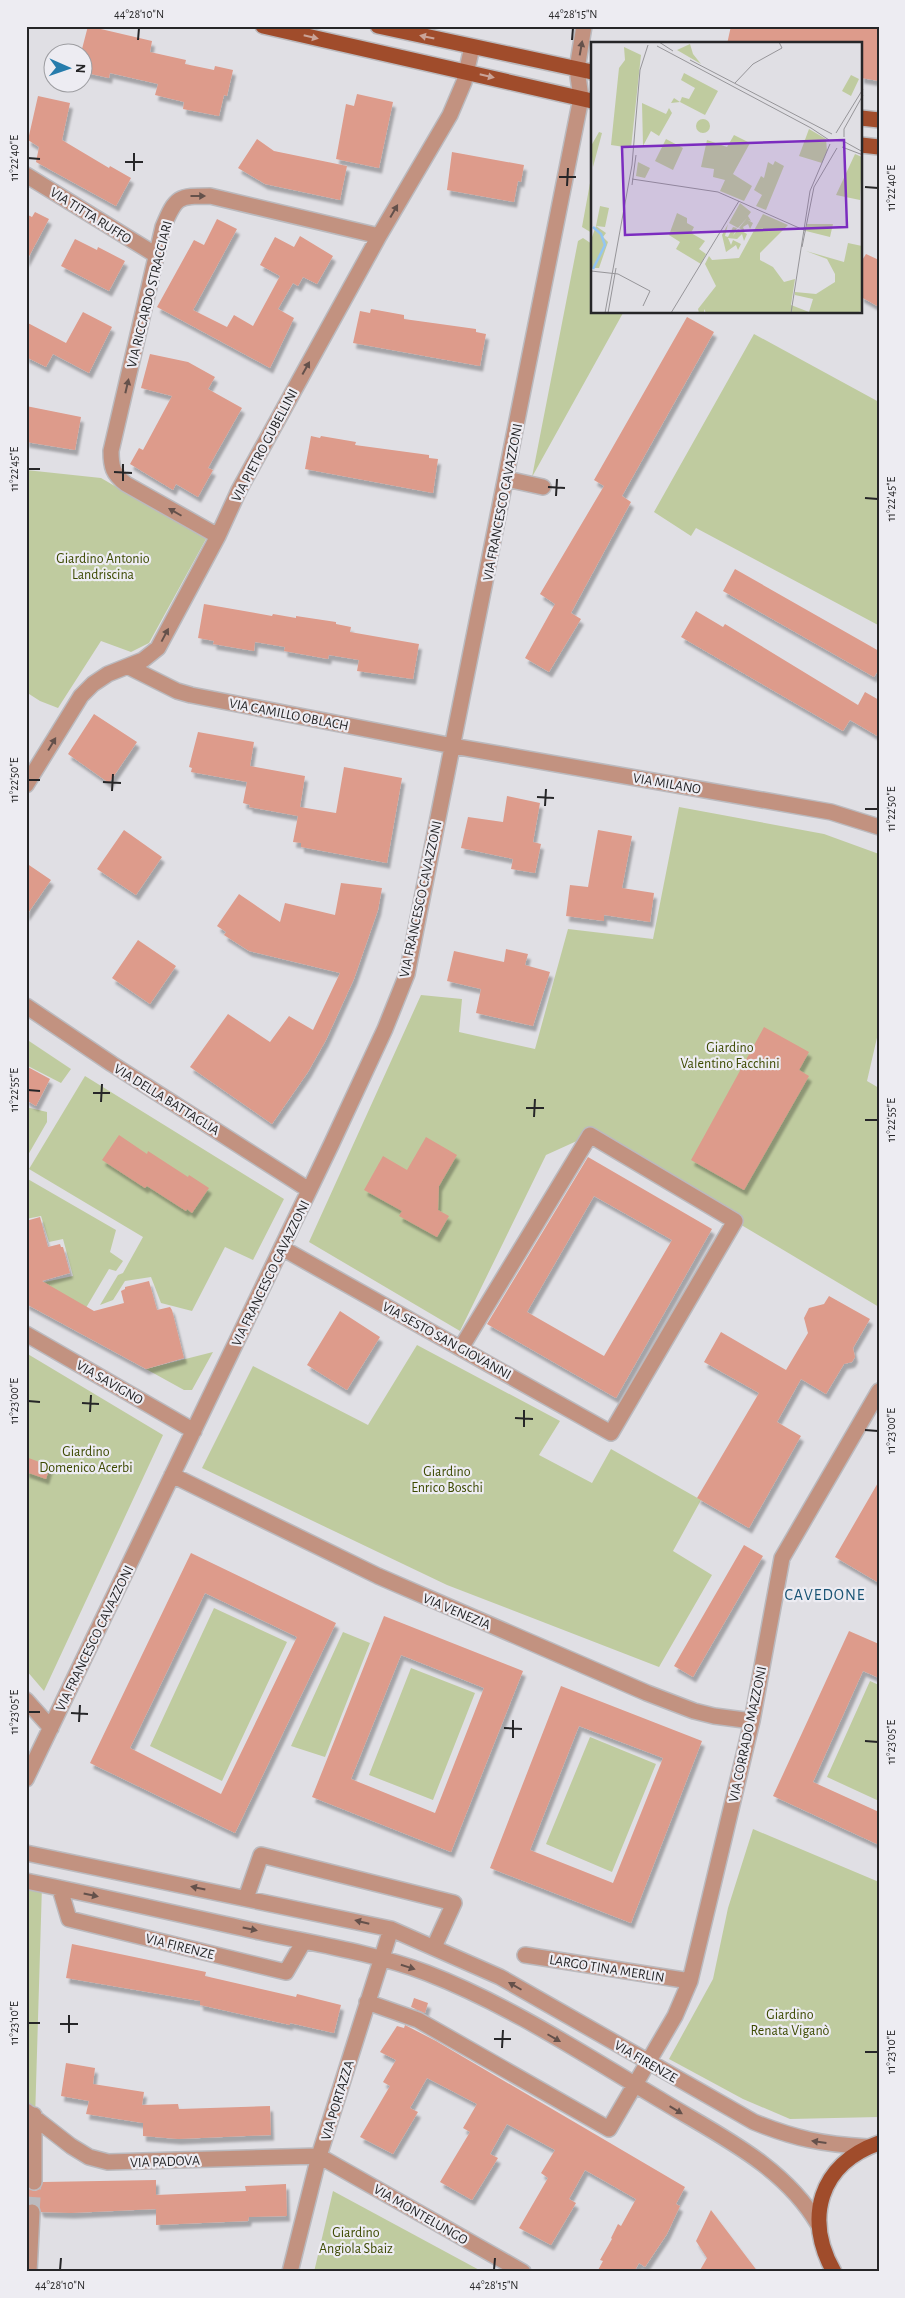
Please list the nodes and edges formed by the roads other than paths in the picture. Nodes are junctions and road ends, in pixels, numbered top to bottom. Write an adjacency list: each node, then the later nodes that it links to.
1 (263, 26): 6 (main road, one-way to 6)
2 (378, 26): 4 (main road, one-way to 2)
3 (584, 26): 5 (street, VIA FRANCESCO CAVAZZONI, one-way to 3)
4 (472, 47): 5 (main road); 6 (street, VIA PIETRO GUBELLINI)
5 (577, 69): 7 (main road); 8 (street, VIA FRANCESCO CAVAZZONI)
6 (467, 72): 8 (main road, one-way to 8); 14 (street, VIA PIETRO GUBELLINI, one-way to 6)
7 (591, 72)
8 (587, 100): 16 (street, VIA FRANCESCO CAVAZZONI)
9 (862, 118): 10 (main road)
10 (879, 120)
11 (862, 145): 12 (main road)
12 (879, 147)
13 (26, 176): 15 (street, VIA TITTA RUFFO)
14 (379, 236): 15 (street, VIA RICCARDO STRACCIARI, one-way to 14); 18 (street, VIA PIETRO GUBELLINI, one-way to 14)
15 (156, 255): 18 (street, VIA RICCARDO STRACCIARI, one-way to 15)
16 (507, 480): 17 (street); 20 (street, VIA FRANCESCO CAVAZZONI)
17 (543, 487)
18 (218, 536): 19 (street, VIA PIETRO GUBELLINI, one-way to 18)
19 (129, 667): 20 (street, VIA CAMILLO OBLACH); 21 (street, VIA PIETRO GUBELLINI, one-way to 19)
20 (453, 746): 22 (street, VIA MILANO); 24 (street, VIA FRANCESCO CAVAZZONI)
21 (26, 785)
22 (879, 827)
23 (26, 1006): 24 (street, VIA DELLA BATTAGLIA)
24 (309, 1190): 25 (street, VIA FRANCESCO CAVAZZONI)
25 (282, 1248): 27 (street, VIA SESTO SAN GIOVANNI); 29 (street, VIA FRANCESCO CAVAZZONI)
26 (26, 1334): 29 (street, VIA SAVIGNO)
27 (461, 1348): 27 (street, VIA SESTO SAN GIOVANNI)
28 (879, 1391): 32 (street, VIA CORRADO MAZZONI)
29 (194, 1431): 30 (street, VIA FRANCESCO CAVAZZONI)
30 (172, 1475): 32 (street, VIA VENEZIA); 33 (street, VIA FRANCESCO CAVAZZONI)
31 (26, 1700): 33 (street)
32 (752, 1721): 44 (street, VIA CORRADO MAZZONI)
33 (51, 1728): 34 (street, VIA FRANCESCO CAVAZZONI)
34 (26, 1779)
35 (26, 1852): 38 (street, VIA FIRENZE, one-way to 35)
36 (26, 1881): 37 (street, VIA FIRENZE)
37 (60, 1888): 40 (street, VIA FIRENZE, one-way to 40); 40 (street, VIA FIRENZE)
38 (246, 1898): 39 (street, VIA FIRENZE, one-way to 38); 41 (street)
39 (391, 1929): 41 (street, VIA FIRENZE); 43 (street, VIA PORTAZZA)
40 (304, 1941): 43 (street, VIA FIRENZE)
41 (434, 1947): 46 (street, VIA FIRENZE, one-way to 41)
42 (525, 1955): 44 (street, LARGO TINA MERLIN)
43 (382, 1959): 45 (street, VIA PORTAZZA); 47 (street, VIA FIRENZE, one-way to 47)
44 (690, 1981): 46 (street, VIA CORRADO MAZZONI)
45 (367, 2002): 47 (street, VIA FIRENZE); 50 (street, VIA PORTAZZA)
46 (648, 2062): 47 (street, VIA CORRADO MAZZONI); 49 (street, VIA FIRENZE, one-way to 46)
47 (635, 2085): 53 (street, VIA FIRENZE, one-way to 53)
48 (30, 2113): 50 (street, VIA PADOVA); 51 (street)
49 (873, 2145): 53 (main road)
50 (319, 2156): 55 (street, VIA PORTAZZA); 56 (street, VIA MONTELUNGO)
51 (34, 2182)
52 (32, 2212): 54 (street)
53 (818, 2224): 57 (main road)
54 (29, 2272)
55 (290, 2272)
56 (523, 2272)
57 (834, 2272)

